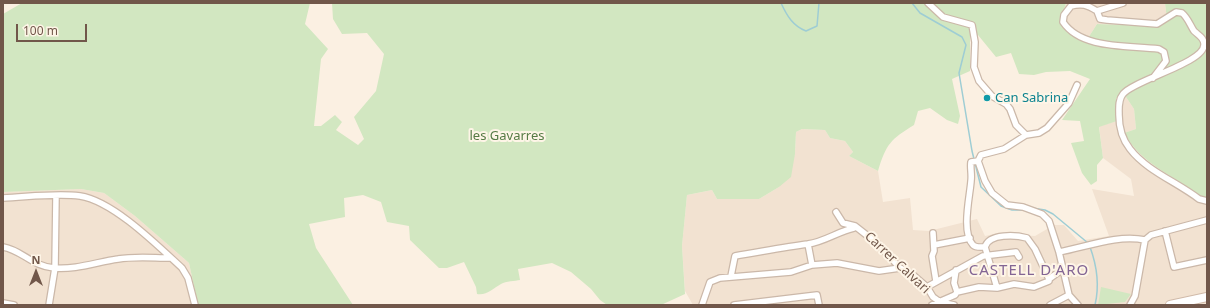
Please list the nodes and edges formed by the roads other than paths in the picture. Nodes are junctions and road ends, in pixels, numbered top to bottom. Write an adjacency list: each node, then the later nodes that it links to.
1 (928, 3): 6 (street)
2 (1123, 3): 3 (street)
3 (1097, 11): 4 (street); 4 (street)
4 (1152, 78): 10 (street)
5 (1077, 85): 6 (street)
6 (1026, 135): 7 (street)
7 (975, 161): 16 (street); 22 (street)
8 (56, 196): 9 (street); 25 (street); 28 (street)
9 (3, 198)
10 (1207, 202)
11 (836, 212): 13 (street, Carrer Calvari)
12 (1207, 220): 14 (street)
13 (858, 228): 18 (street); 29 (street, Carrer Calvari)
14 (1164, 231): 17 (street); 26 (street)
15 (933, 232): 19 (street)
16 (970, 238): 19 (street); 21 (street)
17 (1145, 240): 22 (street); 53 (street)
18 (808, 244): 27 (street); 32 (street)
19 (934, 245): 34 (street)
20 (3, 247): 28 (street)
21 (985, 247): 23 (street); 33 (street)
22 (1059, 252): 30 (street)
23 (987, 256): 24 (street); 31 (street); 36 (street)
24 (1019, 257)
25 (171, 258): 28 (street); 45 (street)
26 (1207, 260)
27 (812, 265): 29 (street); 32 (street)
28 (55, 268): 44 (street)
29 (900, 268): 35 (street, Carrer Calvari)
30 (1063, 269): 33 (street); 38 (street)
31 (956, 270): 34 (street); 37 (street)
32 (731, 276): 46 (street)
33 (1049, 279): 36 (street)
34 (936, 281): 35 (street)
35 (927, 287): 39 (street, Carrer Calvari)
36 (997, 288): 37 (street)
37 (957, 292): 41 (street)
38 (1069, 295): 51 (street); 52 (street)
39 (934, 297): 41 (street); 49 (street, Carrer Calvari)
40 (1207, 297): 54 (street)
41 (940, 302): 49 (street); 50 (street)
42 (3, 303): 43 (street)
43 (14, 305)
44 (49, 305)
45 (195, 305)
46 (702, 305)
47 (734, 305): 48 (street)
48 (819, 305)
49 (931, 305)
50 (954, 305)
51 (1050, 305)
52 (1078, 305)
53 (1130, 305)
54 (1170, 305)

